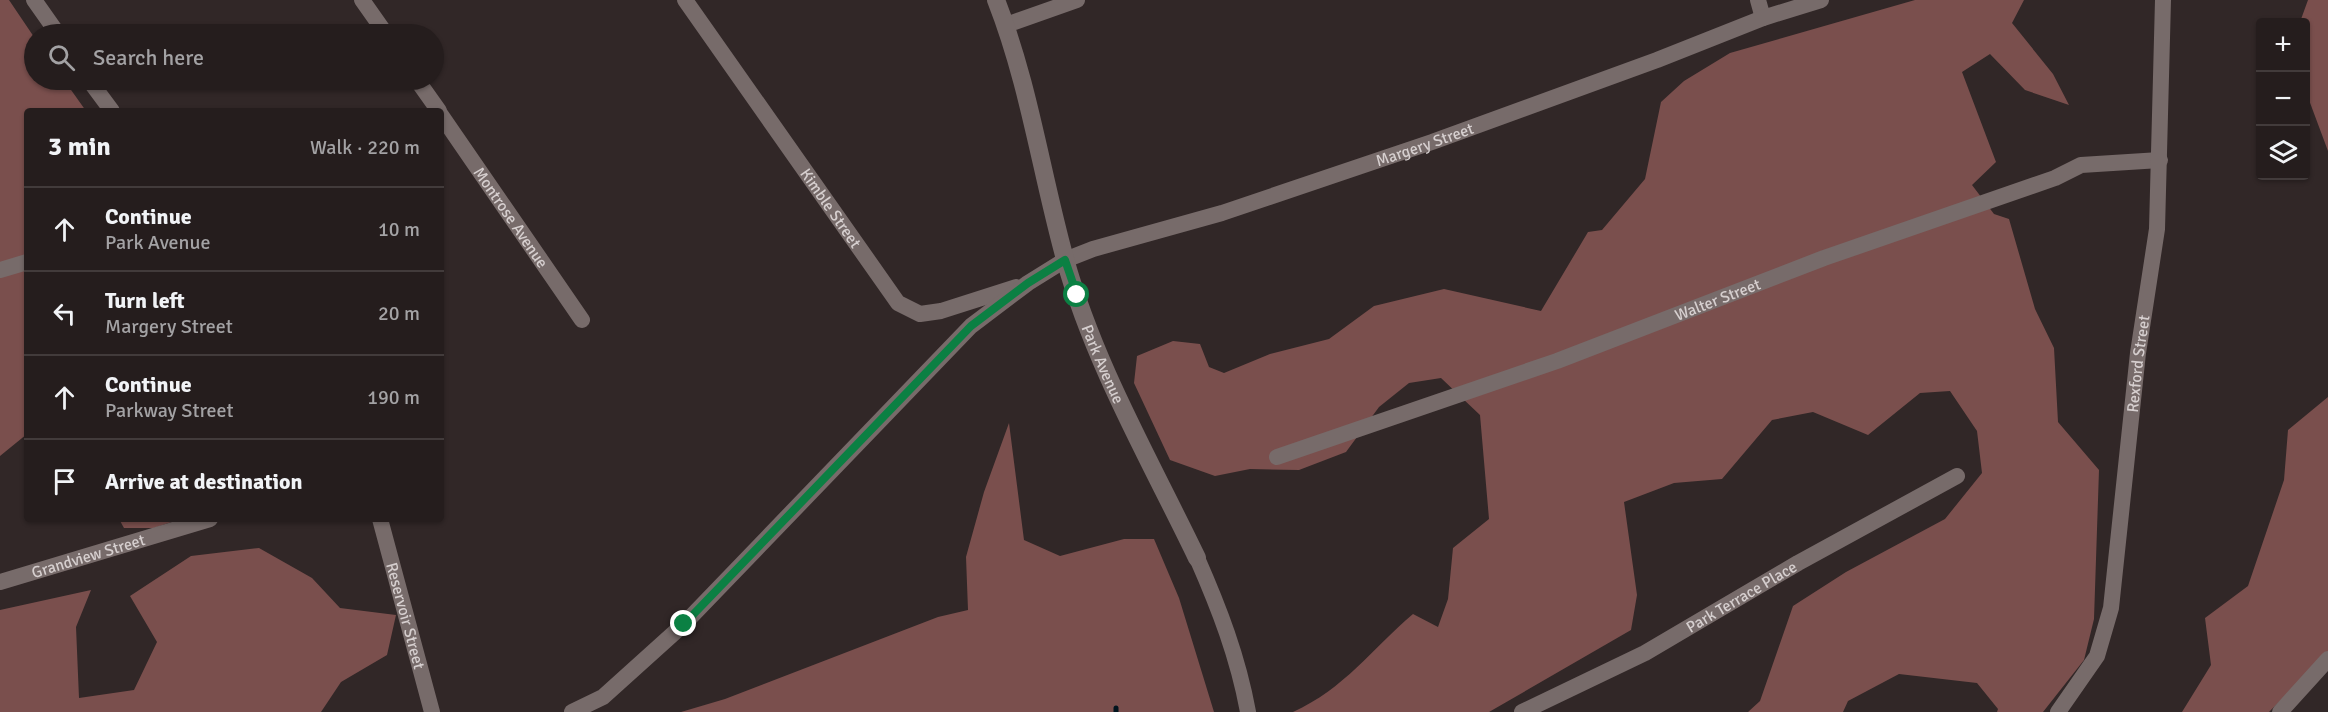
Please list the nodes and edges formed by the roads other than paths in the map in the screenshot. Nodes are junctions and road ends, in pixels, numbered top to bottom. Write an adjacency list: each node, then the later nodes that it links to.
1 (34, 0): 10 (street)
2 (362, 0): 11 (street)
3 (685, 0): 22 (street, Kimble Street)
4 (996, 0): 12 (street, Park Avenue)
5 (1077, 0): 12 (street)
6 (1758, 0): 9 (street)
7 (1821, 0): 9 (street, Margery Street)
8 (2163, 0): 18 (street, Rexford Street)
9 (1763, 18): 19 (street, Margery Street)
10 (51, 24)
11 (379, 24)
12 (1006, 25): 19 (street, Park Avenue)
13 (96, 90): 15 (street)
14 (424, 90): 16 (street, Montrose Avenue)
15 (110, 108)
16 (437, 108)
17 (444, 119): 23 (street, Montrose Avenue)
18 (2160, 160): 24 (street, Walter Street); 35 (street, Rexford Street)
19 (1065, 260): 22 (street, Margery Street); 28 (street, Park Avenue)
20 (24, 263): 21 (street)
21 (0, 270)
22 (1028, 283): 32 (street)
23 (582, 320)
24 (1277, 457)
25 (1957, 476): 34 (street, Park Terrace Place)
26 (200, 522): 29 (street, Grandview Street)
27 (381, 522): 31 (street, Reservoir Street)
28 (1197, 558): 33 (street, Park Avenue)
29 (0, 582)
30 (2328, 659): 36 (street)
31 (432, 712)
32 (572, 712)
33 (1248, 712)
34 (1522, 712)
35 (2058, 712)
36 (2280, 712)

